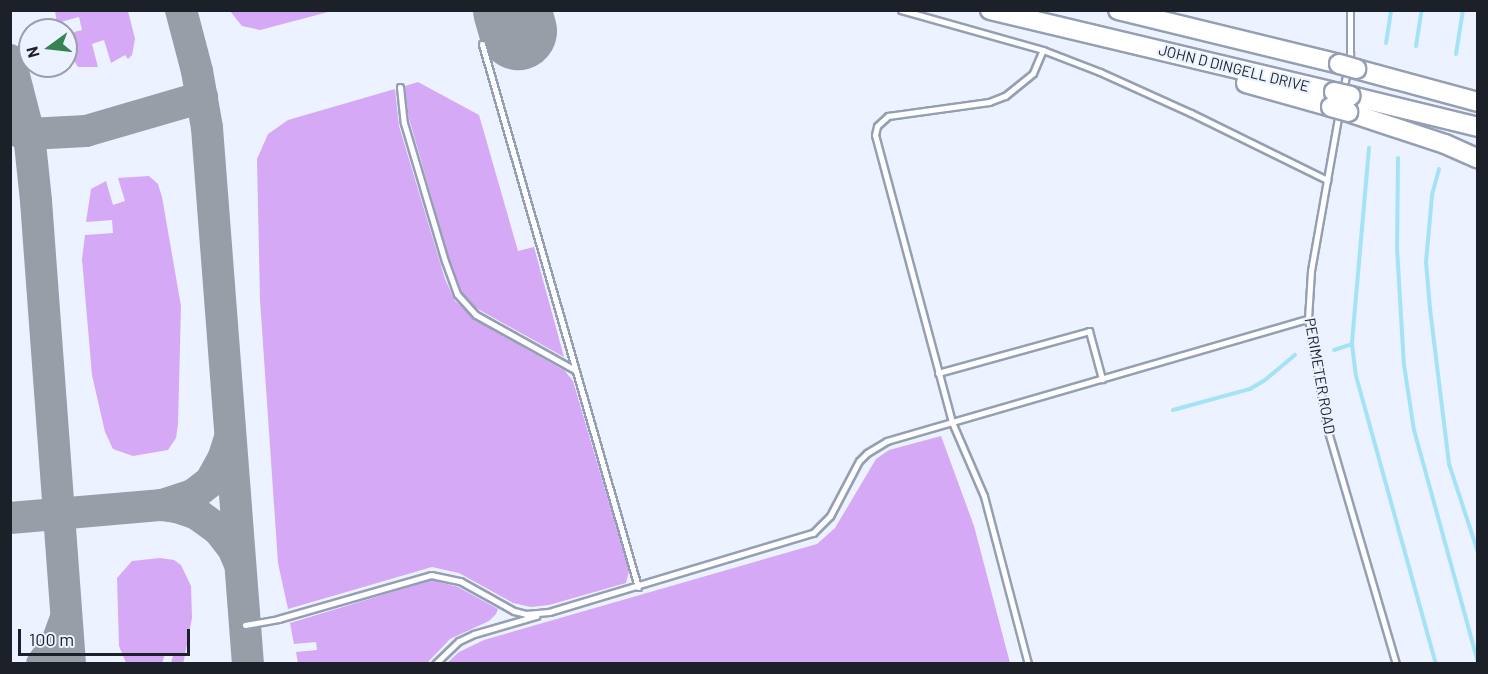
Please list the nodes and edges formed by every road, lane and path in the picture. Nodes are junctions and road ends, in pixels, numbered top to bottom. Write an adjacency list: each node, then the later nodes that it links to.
1 (901, 10): 6 (lane)
2 (990, 10): 10 (highway, JOHN D DINGELL DRIVE)
3 (1118, 10): 7 (highway, JOHN D DINGELL DRIVE)
4 (1350, 10): 14 (lane, PERIMETER ROAD)
5 (482, 44): 16 (lane)
6 (1043, 50): 14 (lane); 17 (lane)
7 (1356, 69): 9 (highway); 11 (highway, JOHN D DINGELL DRIVE)
8 (400, 87): 16 (lane)
9 (1478, 91)
10 (1341, 102): 12 (highway, JOHN D DINGELL DRIVE); 13 (highway)
11 (1478, 102)
12 (1478, 127)
13 (1478, 159)
14 (1327, 180): 15 (lane, PERIMETER ROAD)
15 (1308, 319): 18 (lane); 25 (lane, PERIMETER ROAD)
16 (575, 370): 20 (lane)
17 (938, 374): 18 (lane); 19 (lane)
18 (1102, 379): 19 (lane)
19 (952, 422): 20 (lane); 24 (lane)
20 (638, 586): 21 (lane)
21 (549, 612): 22 (lane); 23 (lane)
22 (245, 625)
23 (435, 663)
24 (1028, 663)
25 (1395, 663)

